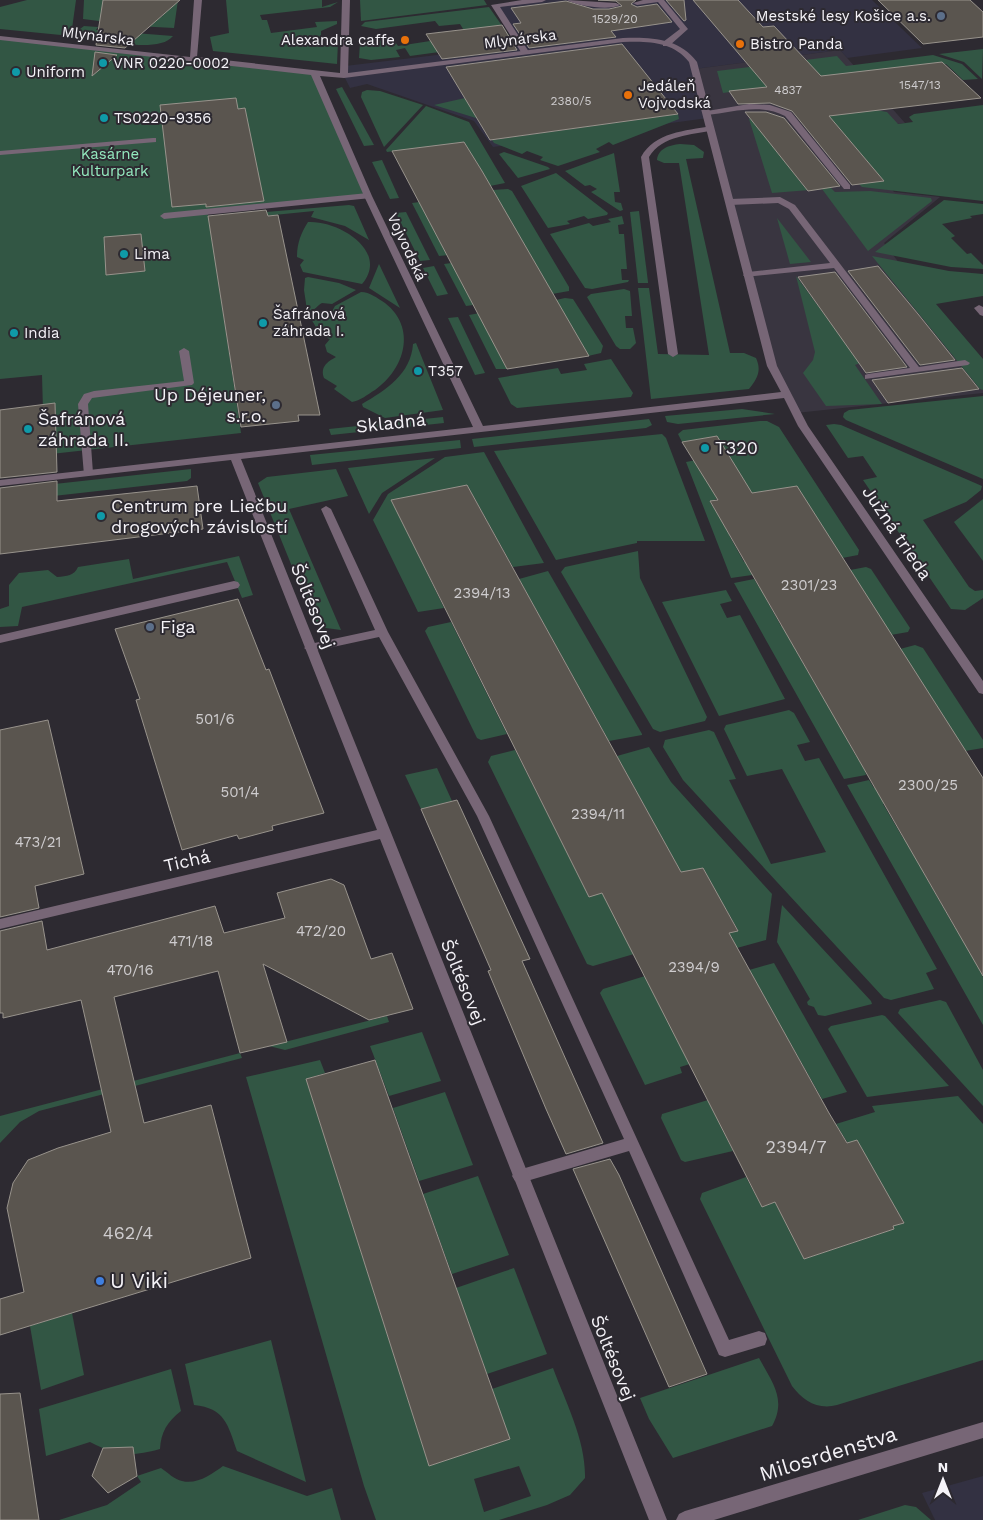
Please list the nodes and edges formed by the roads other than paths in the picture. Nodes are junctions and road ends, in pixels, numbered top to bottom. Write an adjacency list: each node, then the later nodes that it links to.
1 (198, 0): 12 (street)
2 (346, 0): 14 (street)
3 (542, 0): 6 (street)
4 (571, 0): 8 (street)
5 (660, 0): 7 (street); 10 (street)
6 (493, 3): 11 (street)
7 (637, 3)
8 (616, 5)
9 (0, 38): 12 (street, Mlynárska)
10 (666, 44): 11 (street, Mlynárska); 15 (street, Mlynárska)
11 (525, 52): 14 (street, Mlynárska)
12 (193, 60): 13 (street, Mlynárska)
13 (315, 74): 14 (street, Mlynárska); 20 (street, Vojvodská)
14 (344, 76)
15 (707, 113): 16 (street); 19 (street)
16 (711, 128): 21 (street); 28 (street)
17 (154, 140): 18 (street)
18 (0, 153)
19 (847, 187)
20 (368, 196): 22 (street); 33 (street, Vojvodská)
21 (730, 202): 23 (street); 24 (street)
22 (164, 216)
23 (836, 265): 24 (street); 30 (street)
24 (748, 275): 32 (street)
25 (983, 307): 26 (street)
26 (983, 312)
27 (184, 351): 35 (street)
28 (673, 354)
29 (964, 363): 30 (street)
30 (917, 370): 31 (street)
31 (868, 378)
32 (785, 395): 33 (street, Skladná); 42 (street, Južná trieda)
33 (479, 429): 34 (street, Skladná)
34 (235, 457): 35 (street, Skladná); 41 (street, Šoltésovej)
35 (88, 473): 36 (street, Skladná)
36 (0, 482)
37 (326, 510): 39 (street)
38 (234, 585): 40 (street)
39 (382, 632): 41 (street); 45 (street)
40 (0, 639)
41 (310, 648): 43 (street, Šoltésovej)
42 (983, 690)
43 (383, 834): 44 (street, Tichá); 46 (street, Šoltésovej)
44 (0, 924)
45 (634, 1142): 46 (street); 47 (street)
46 (520, 1176): 49 (street, Šoltésovej)
47 (759, 1339)
48 (983, 1430): 50 (street, Milosrdenstva)
49 (658, 1520)
50 (685, 1520)

